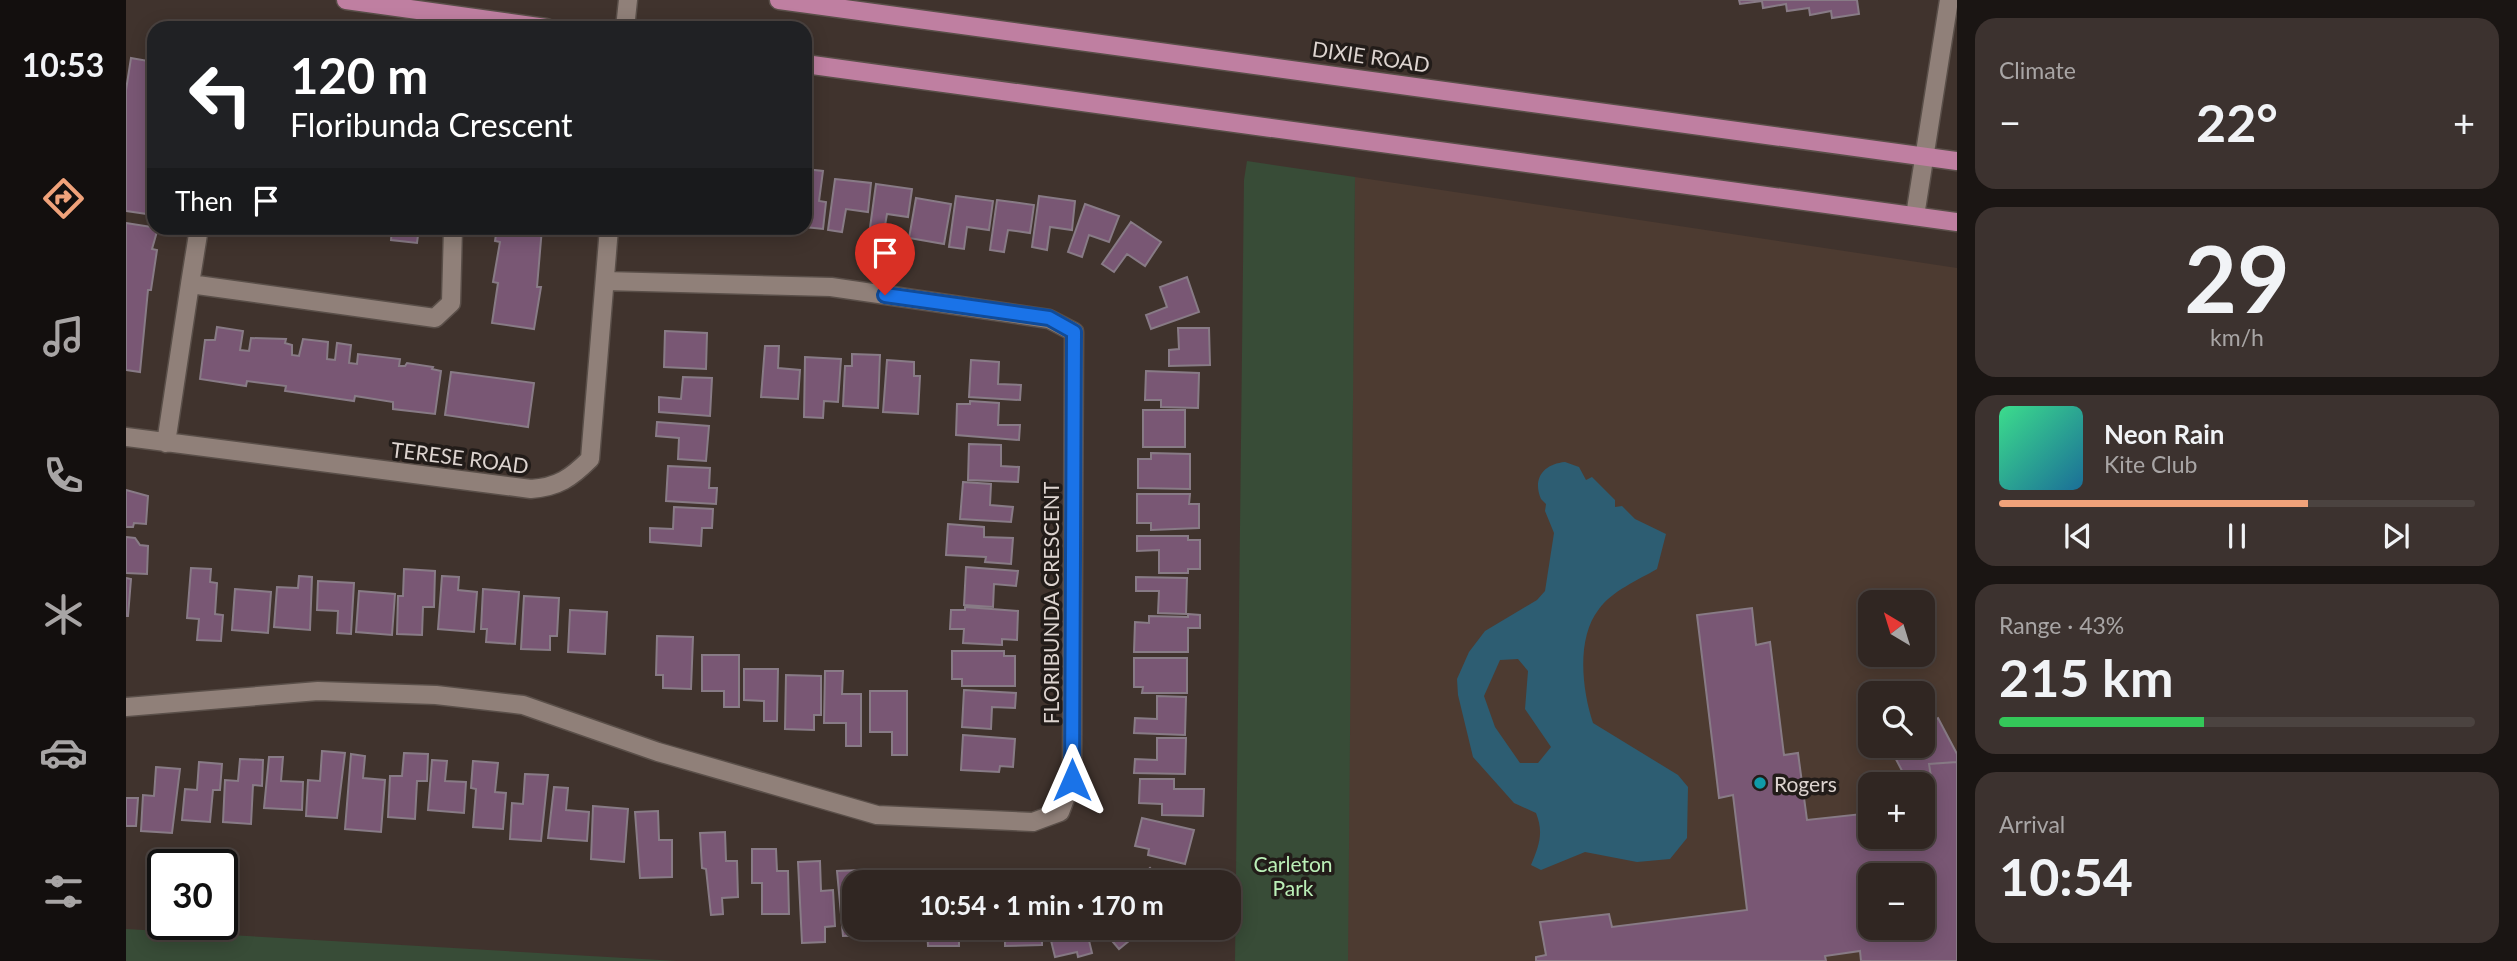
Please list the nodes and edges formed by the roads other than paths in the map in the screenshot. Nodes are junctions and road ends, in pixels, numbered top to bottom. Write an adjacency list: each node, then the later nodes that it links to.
1 (346, 0): 5 (main road)
2 (628, 0): 6 (street)
3 (779, 0): 8 (main road, DIXIE ROAD)
4 (1949, 0): 8 (street)
5 (496, 21)
6 (626, 21)
7 (812, 65): 10 (main road)
8 (1926, 157): 9 (main road, DIXIE ROAD); 10 (street)
9 (1957, 161)
10 (1914, 216): 11 (main road)
11 (1957, 222)
12 (198, 235): 16 (street)
13 (453, 235): 16 (street)
14 (608, 235): 15 (street, TERESE ROAD)
15 (605, 281): 18 (street, TERESE ROAD); 19 (street, FLORIBUNDA CRESCENT)
16 (190, 284): 18 (street)
17 (126, 438): 18 (street, TERESE ROAD)
18 (166, 443)
19 (126, 707)

